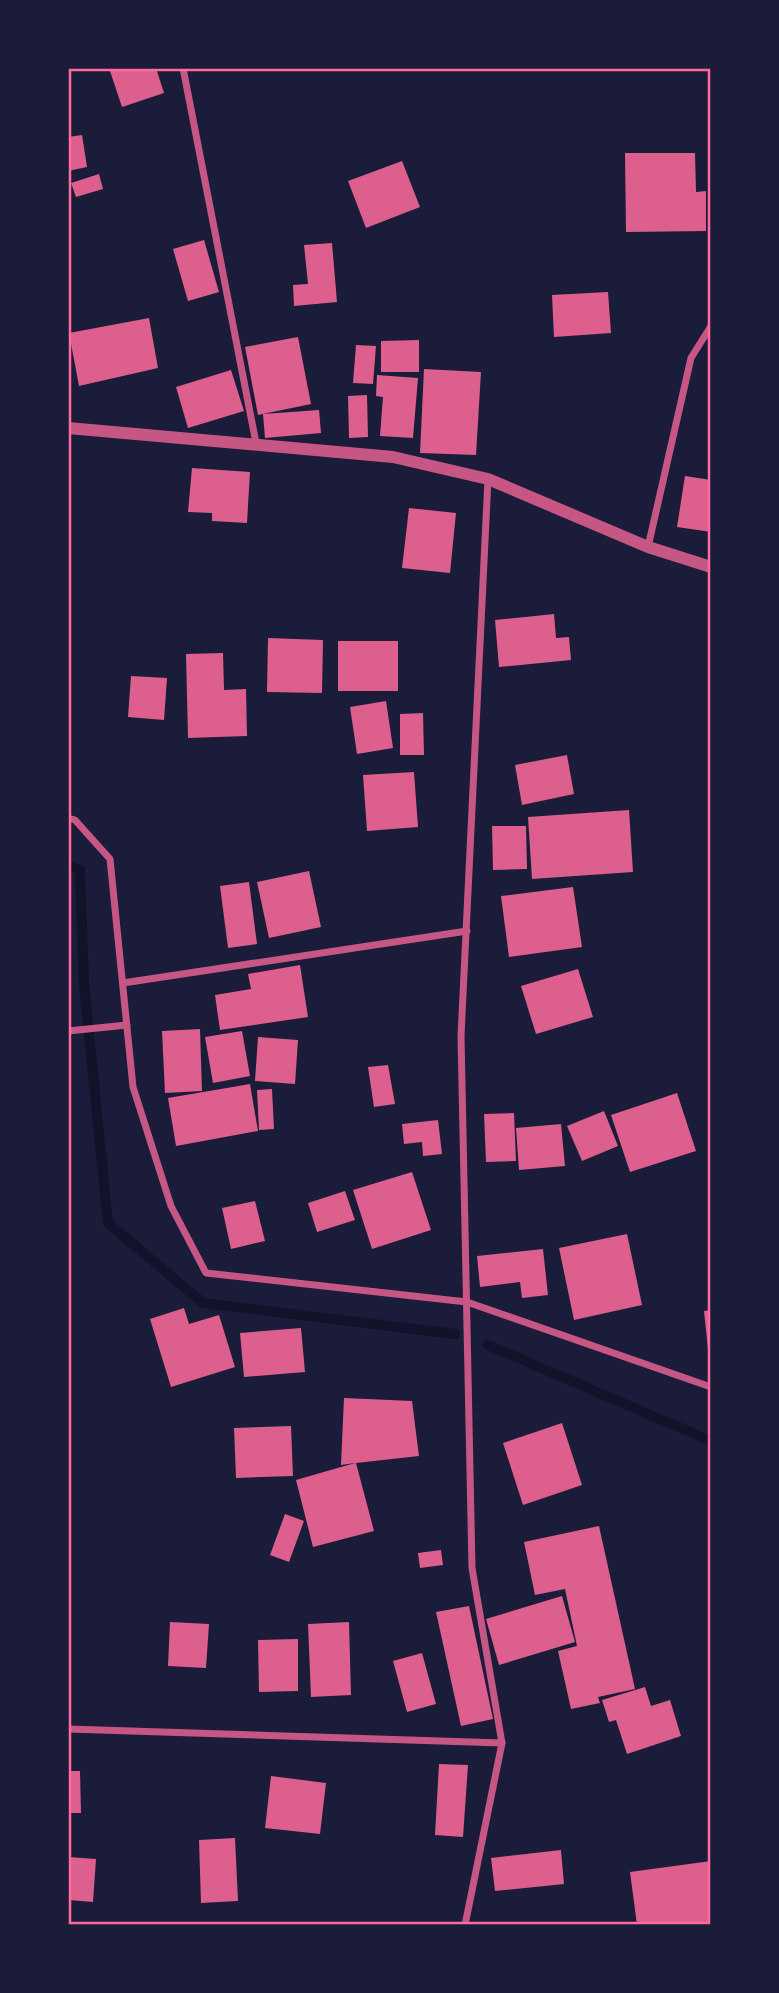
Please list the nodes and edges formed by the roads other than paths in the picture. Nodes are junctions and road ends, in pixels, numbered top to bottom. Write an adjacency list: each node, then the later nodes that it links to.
1 (183, 68): 4 (street)
2 (711, 326): 6 (street)
3 (68, 428): 4 (street)
4 (256, 443): 5 (street)
5 (488, 480): 6 (street); 9 (street)
6 (648, 547): 7 (street)
7 (711, 567)
8 (68, 818): 10 (street)
9 (467, 931): 10 (street); 13 (street)
10 (123, 983): 11 (street)
11 (127, 1025): 12 (street); 13 (street)
12 (68, 1031)
13 (467, 1302): 14 (street); 16 (street)
14 (711, 1387)
15 (68, 1729): 16 (street)
16 (502, 1742): 17 (street)
17 (465, 1925)

